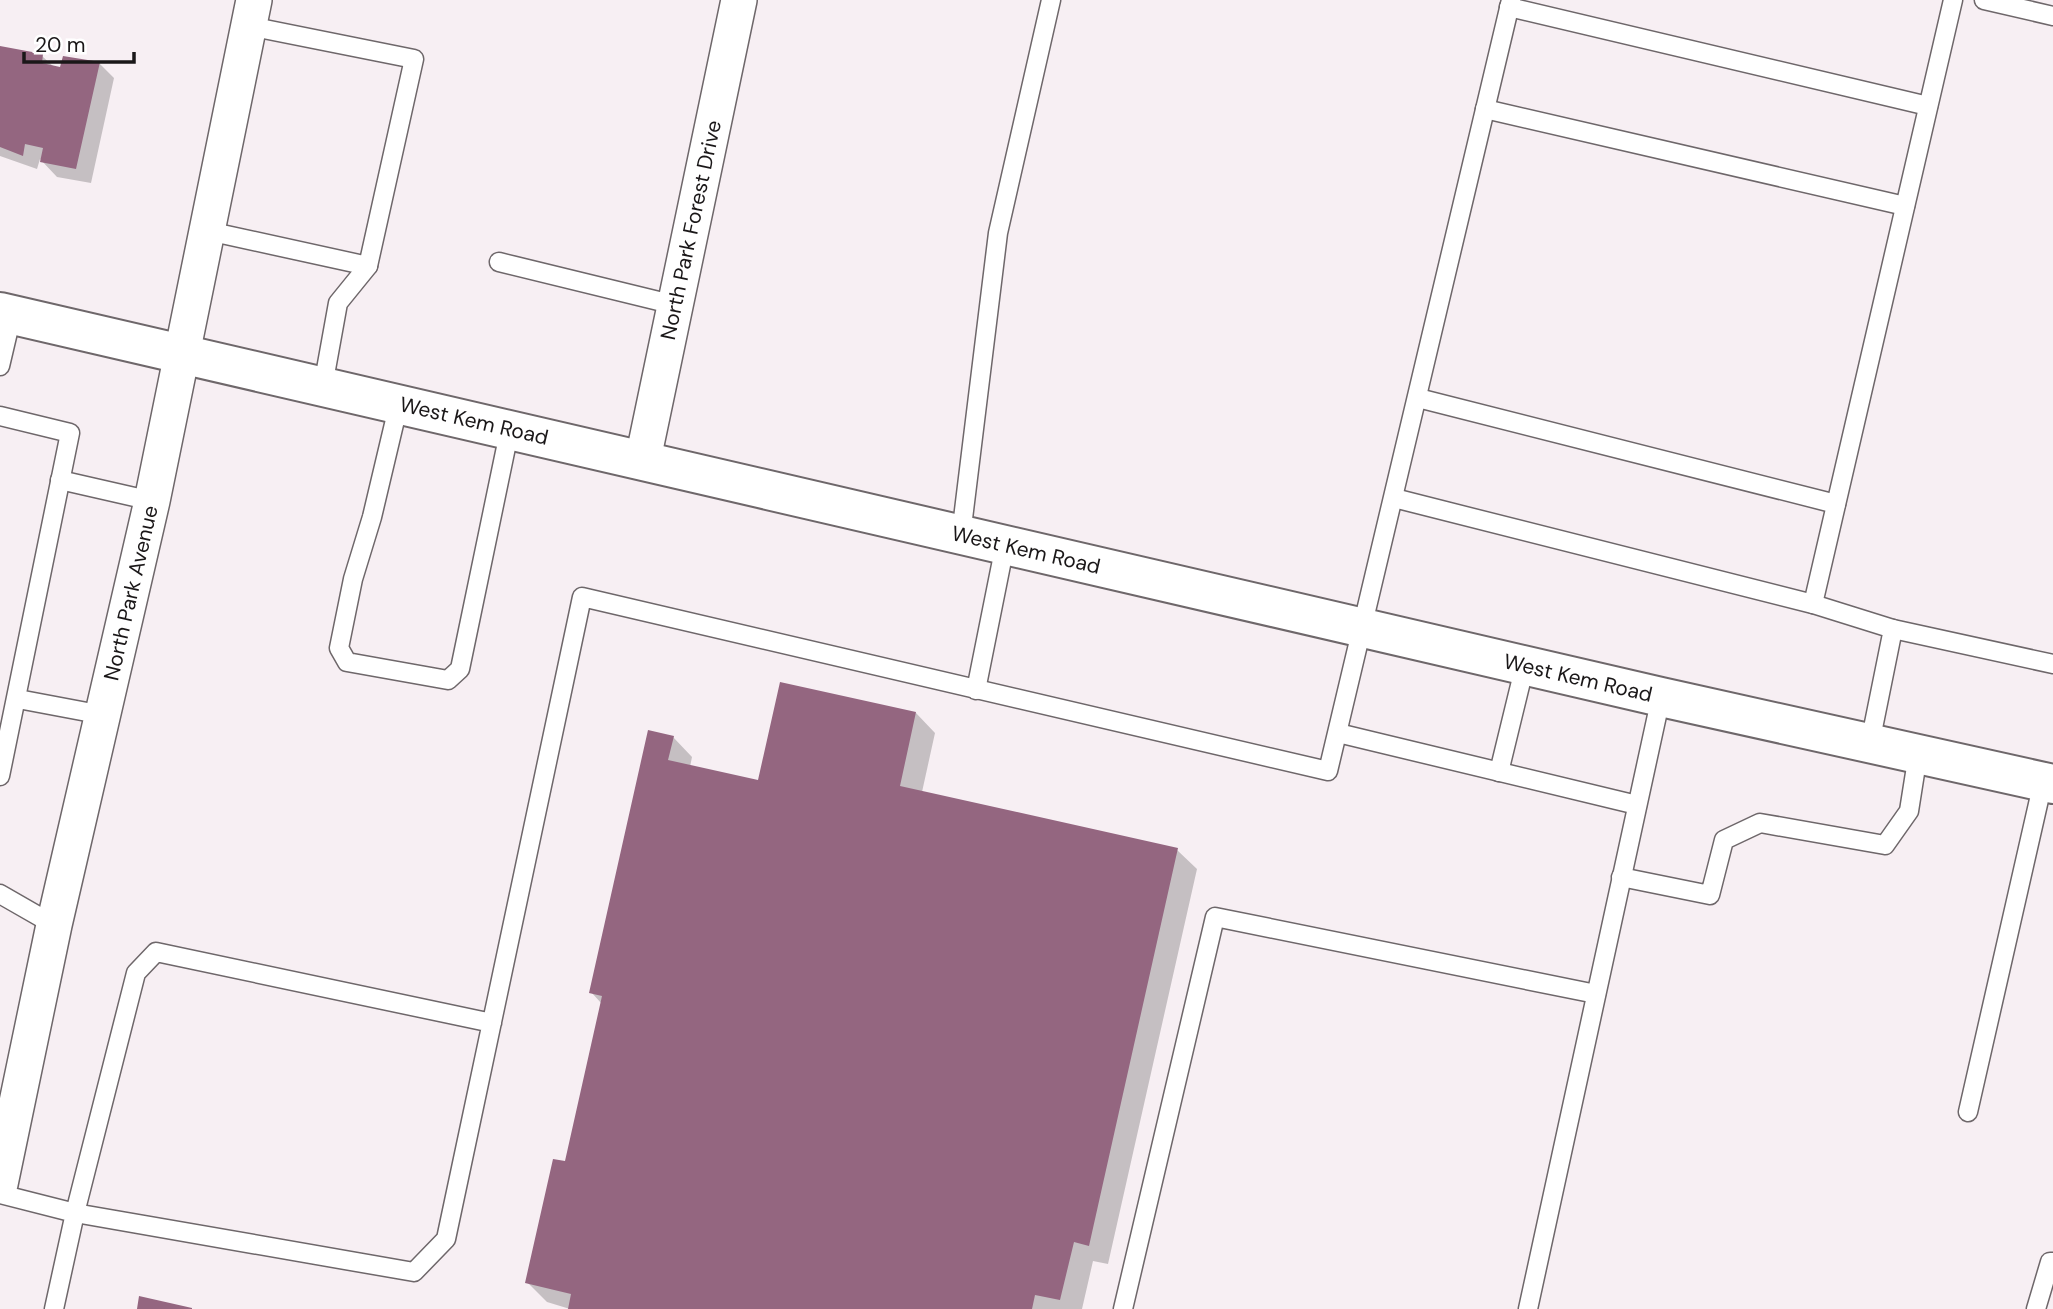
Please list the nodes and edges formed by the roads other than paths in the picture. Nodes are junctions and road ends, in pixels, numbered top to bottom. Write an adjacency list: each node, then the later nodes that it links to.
1 (739, 0): 14 (street, North Park Forest Drive)
2 (1051, 0): 28 (lane)
3 (1953, 0): 8 (lane)
4 (1983, 0): 7 (lane)
5 (1510, 4): 8 (lane); 9 (lane)
6 (252, 13): 11 (street, North Park Avenue); 13 (lane)
7 (2053, 16)
8 (1928, 106): 10 (lane)
9 (1485, 109): 10 (lane); 19 (lane)
10 (1905, 206): 27 (lane)
11 (208, 231): 13 (lane); 16 (street, North Park Avenue)
12 (499, 262): 14 (lane)
13 (368, 266): 18 (lane)
14 (675, 305): 23 (street, North Park Forest Drive)
15 (6, 314): 16 (street, West Kem Road); 17 (lane)
16 (183, 354): 18 (street, West Kem Road); 26 (street, North Park Avenue)
17 (0, 366)
18 (323, 386): 20 (street, West Kem Road)
19 (1418, 398): 25 (lane); 27 (lane)
20 (398, 403): 22 (street, West Kem Road); 22 (lane)
21 (0, 416): 24 (lane)
22 (510, 428): 23 (street, West Kem Road)
23 (643, 459): 28 (street, West Kem Road)
24 (60, 480): 26 (lane); 37 (lane)
25 (1394, 498): 30 (lane); 31 (lane)
26 (152, 500): 38 (street, North Park Avenue)
27 (1836, 504): 30 (lane)
28 (961, 535): 29 (street, West Kem Road)
29 (1005, 545): 31 (street, West Kem Road); 35 (lane)
30 (1813, 604): 32 (lane)
31 (1364, 628): 34 (street, West Kem Road); 39 (lane)
32 (1893, 629): 33 (lane); 40 (lane)
33 (2053, 664)
34 (1525, 666): 36 (street, West Kem Road); 42 (lane)
35 (976, 690): 39 (lane); 50 (lane)
36 (1661, 697): 40 (street, West Kem Road); 45 (lane)
37 (18, 699): 38 (lane); 43 (lane)
38 (103, 715): 48 (street, North Park Avenue)
39 (1338, 733): 42 (lane)
40 (1870, 743): 41 (street, West Kem Road)
41 (1919, 754): 44 (street, West Kem Road); 46 (lane)
42 (1499, 772): 45 (lane)
43 (0, 776)
44 (2048, 783): 51 (lane)
45 (1637, 805): 46 (lane)
46 (1621, 877): 49 (lane)
47 (0, 894): 48 (lane)
48 (54, 925): 52 (street, North Park Avenue)
49 (1596, 994): 57 (lane); 58 (lane)
50 (492, 1023): 54 (lane); 54 (lane)
51 (1968, 1112)
52 (0, 1184)
53 (0, 1194): 54 (lane)
54 (75, 1213): 56 (lane)
55 (2053, 1262): 59 (lane)
56 (54, 1309)
57 (1123, 1309)
58 (1528, 1309)
59 (2035, 1309)

